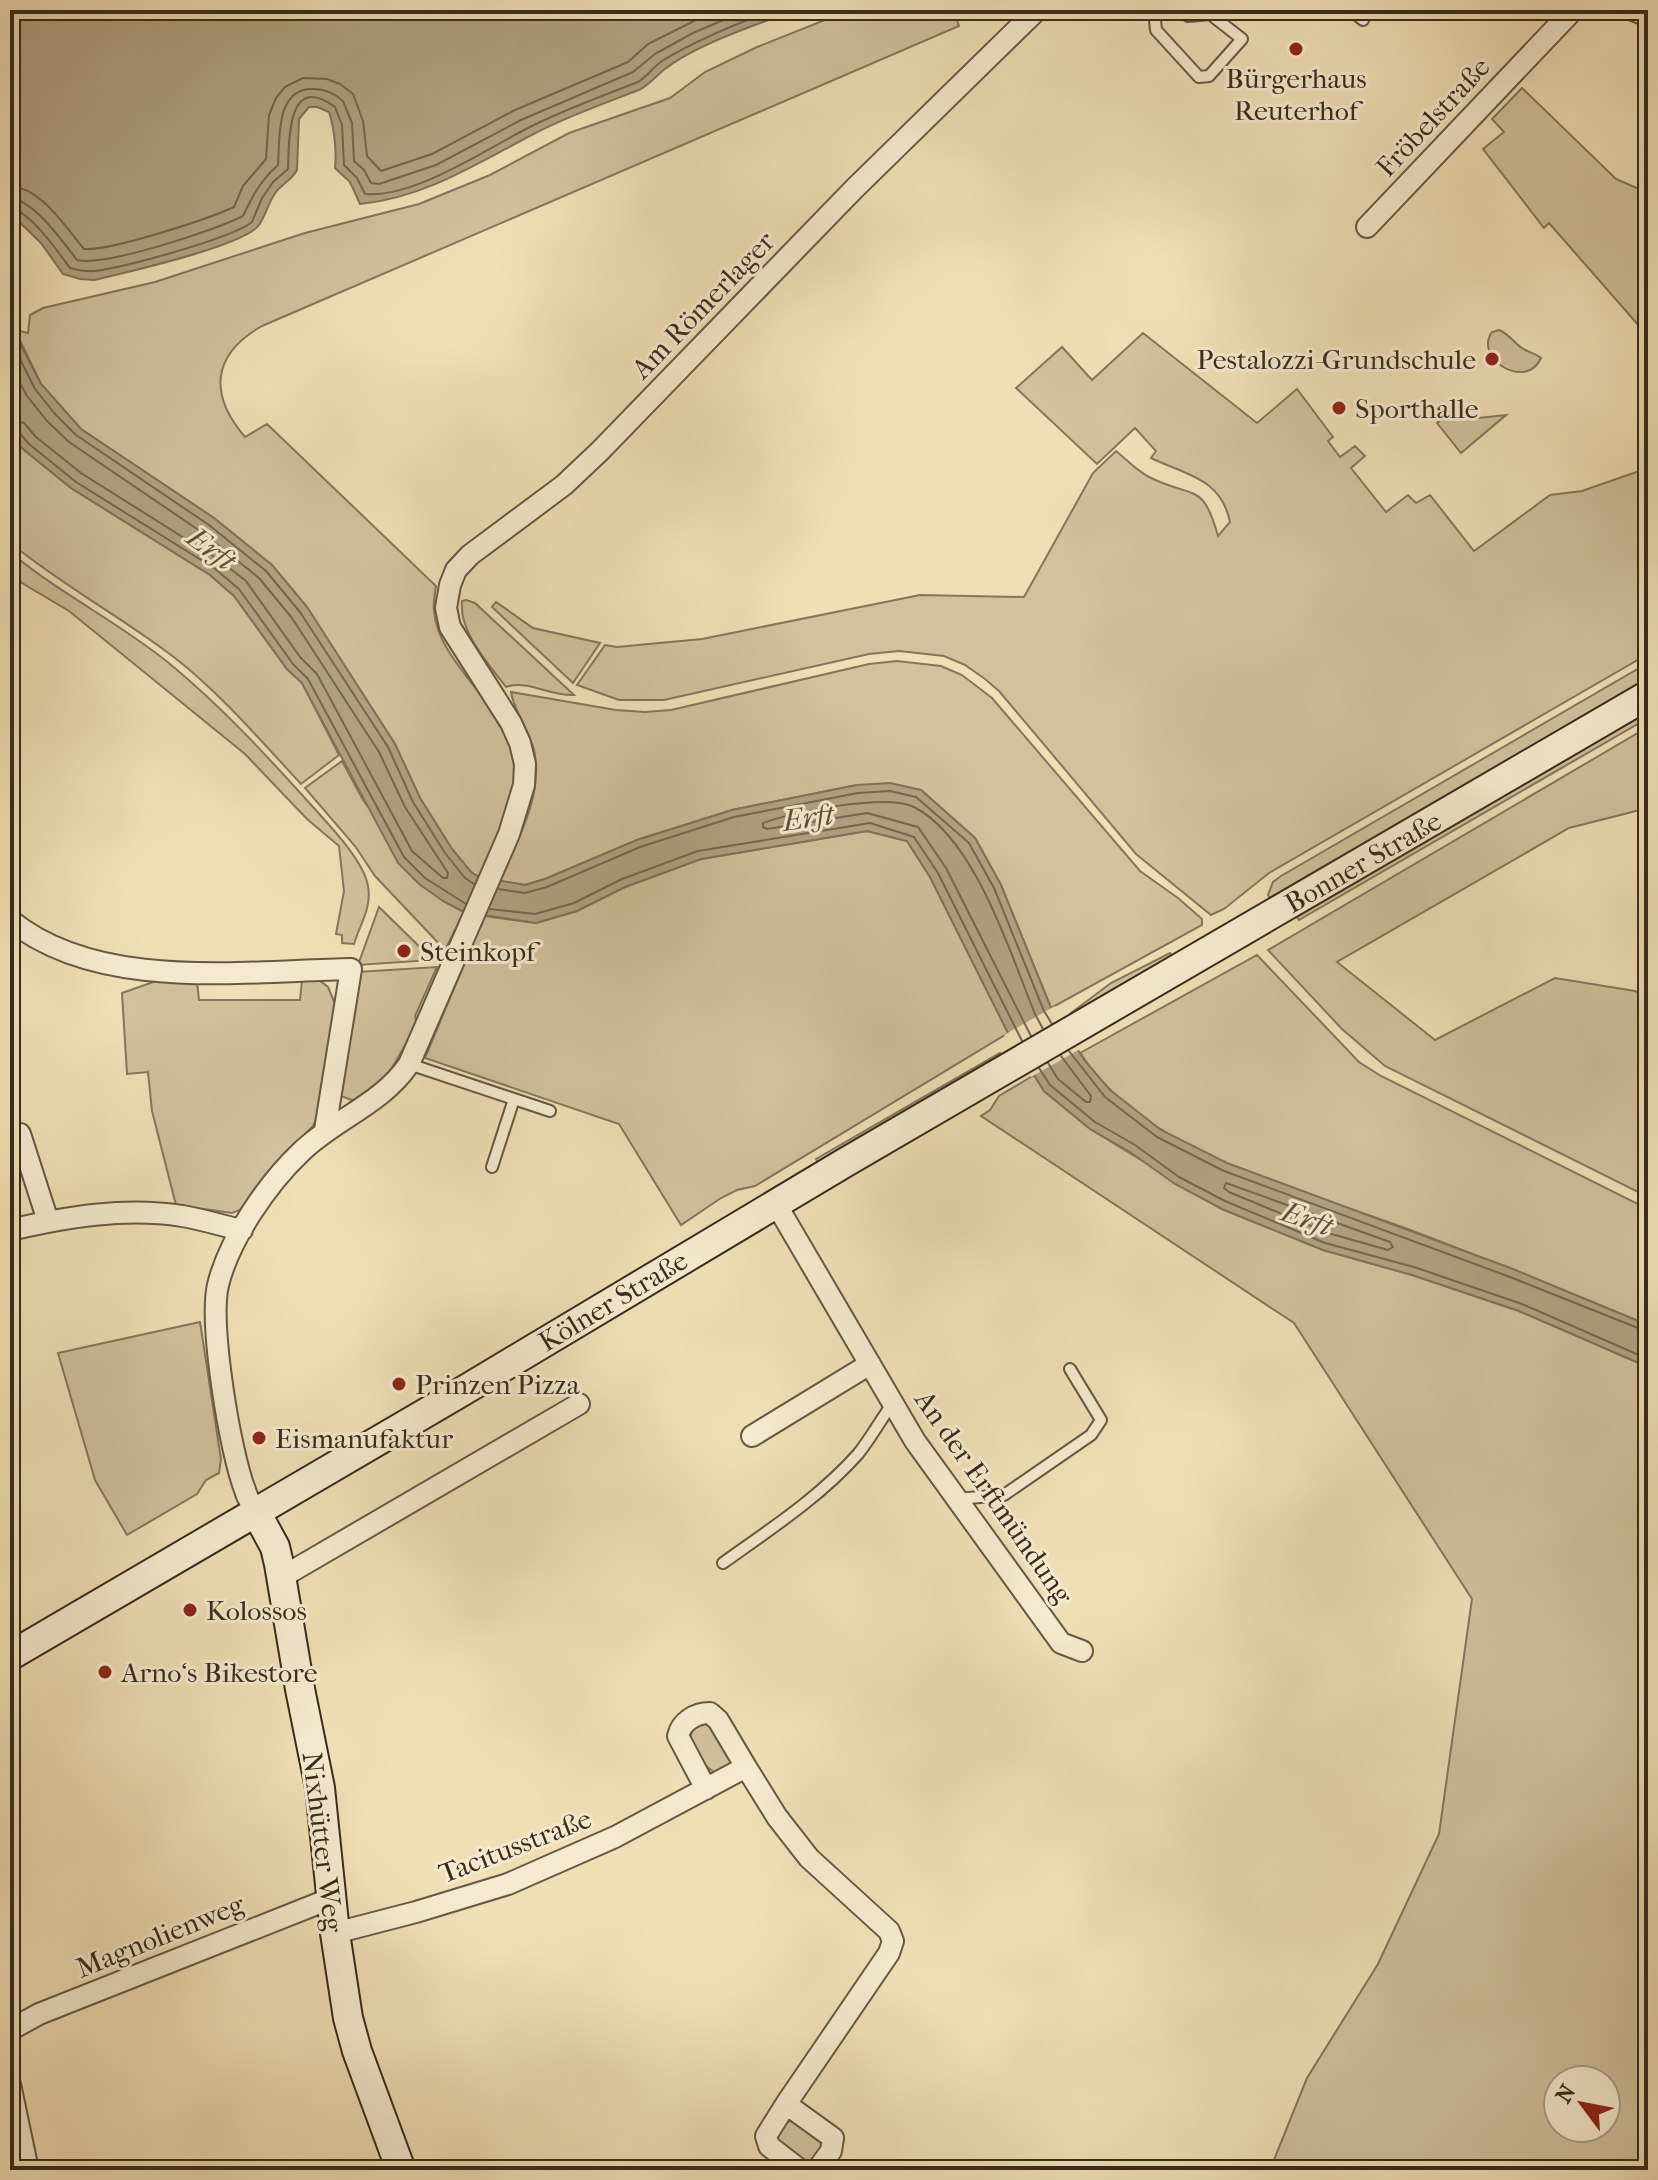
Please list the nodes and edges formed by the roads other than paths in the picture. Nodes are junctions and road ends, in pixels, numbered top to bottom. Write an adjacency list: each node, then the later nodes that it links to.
1 (1037, 10): 12 (street, Am Römerlager)
2 (1154, 10): 3 (lane)
3 (1179, 10)
4 (1351, 10): 8 (lane)
5 (1573, 10): 9 (street, Fröbelstraße)
6 (1633, 10): 7 (street)
7 (1648, 16)
8 (1363, 20)
9 (1367, 227)
10 (1648, 695): 13 (main road, Bonner Straße)
11 (10, 920): 16 (street)
12 (409, 1064): 14 (lane); 16 (street)
13 (1009, 1067): 19 (main road, Kölner Straße)
14 (514, 1099): 15 (lane); 18 (lane)
15 (550, 1111)
16 (325, 1130): 22 (street)
17 (20, 1134): 20 (street)
18 (492, 1167)
19 (776, 1204): 23 (street, An der Erftmündung); 29 (main road, Kölner Straße)
20 (48, 1221): 21 (street); 22 (street)
21 (10, 1230)
22 (242, 1230): 29 (street)
23 (870, 1364): 25 (street, An der Erftmündung); 27 (street)
24 (1070, 1369): 28 (lane)
25 (893, 1403): 28 (street, An der Erftmündung); 30 (lane)
26 (579, 1404): 31 (street)
27 (752, 1436)
28 (957, 1499): 32 (street, An der Erftmündung)
29 (256, 1512): 31 (main road, Nixhütter Weg); 33 (main road, Kölner Straße)
30 (723, 1563)
31 (282, 1577): 36 (main road, Nixhütter Weg)
32 (1082, 1651)
33 (10, 1656)
34 (746, 1767): 35 (street, Tacitusstraße); 35 (street); 40 (street)
35 (706, 1789): 37 (street, Tacitusstraße)
36 (332, 1898): 37 (main road, Nixhütter Weg); 38 (street, Magnolienweg)
37 (335, 1933): 42 (main road, Nixhütter Weg)
38 (10, 2030)
39 (10, 2084): 41 (street)
40 (786, 2104): 43 (street); 44 (street)
41 (28, 2170)
42 (401, 2170)
43 (800, 2170)
44 (817, 2170)

